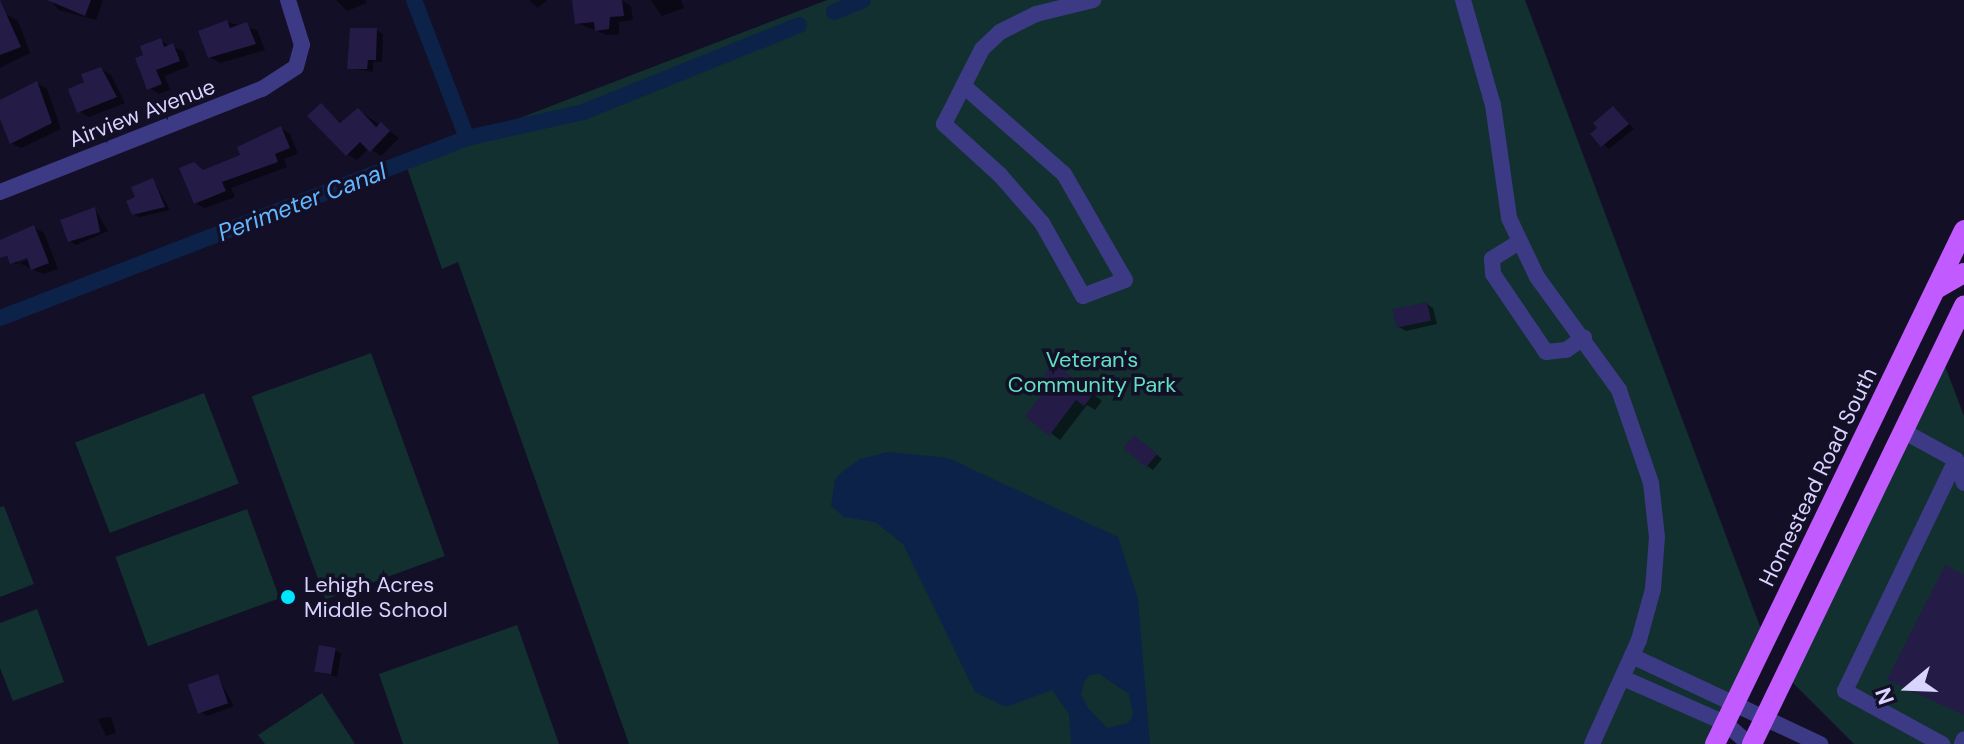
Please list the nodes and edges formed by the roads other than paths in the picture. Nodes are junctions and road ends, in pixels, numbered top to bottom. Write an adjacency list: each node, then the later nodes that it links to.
1 (288, 0): 5 (street, Airview Avenue)
2 (1093, 0): 4 (street)
3 (1463, 0): 7 (street)
4 (966, 88): 4 (street)
5 (0, 192)
6 (1964, 230): 9 (main road, Homestead Road South)
7 (1519, 242): 11 (street); 11 (street)
8 (1964, 273): 9 (main road)
9 (1936, 289): 17 (main road, Homestead Road South)
10 (1964, 306): 12 (main road)
11 (1584, 338): 15 (street)
12 (1903, 431): 13 (street); 18 (main road)
13 (1956, 460): 14 (street); 23 (street)
14 (1964, 483)
15 (1632, 656): 16 (street); 17 (street)
16 (1623, 678): 17 (street); 19 (street)
17 (1730, 714): 18 (street); 20 (main road, Homestead Road South); 21 (street)
18 (1765, 714): 21 (main road); 22 (street)
19 (1592, 744)
20 (1715, 744)
21 (1750, 744)
22 (1820, 744)
23 (1942, 744)

